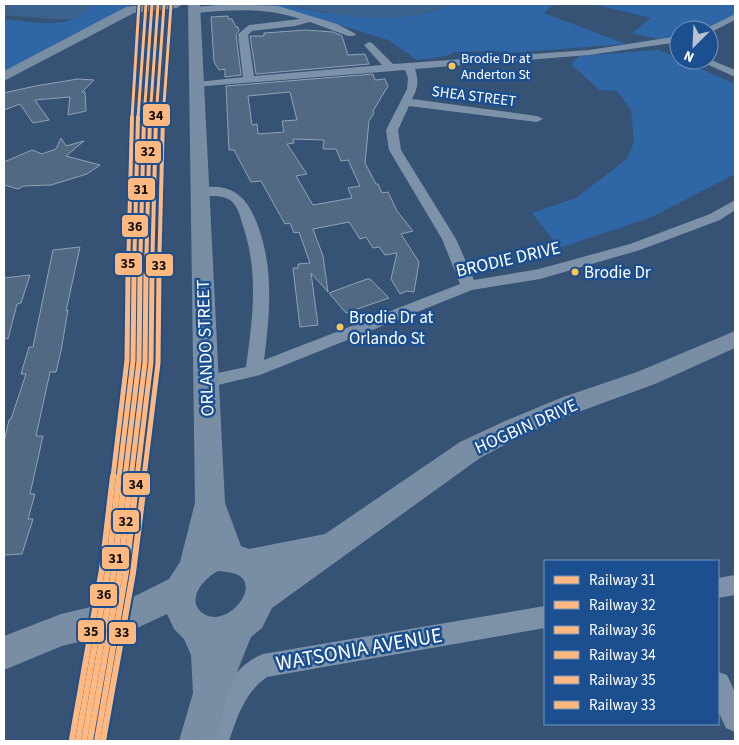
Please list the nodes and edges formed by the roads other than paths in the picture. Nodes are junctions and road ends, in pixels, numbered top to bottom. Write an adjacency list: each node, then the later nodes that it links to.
1 (171, 4): 2 (street); 15 (street)
2 (194, 9): 4 (street); 17 (street, ORLANDO STREET)
3 (735, 17): 5 (street)
4 (309, 19): 6 (street); 16 (street)
5 (719, 25)
6 (351, 34)
7 (669, 41): 8 (street)
8 (663, 42): 10 (street); 11 (street)
9 (369, 45): 12 (street)
10 (669, 45)
11 (409, 66): 12 (street); 18 (street)
12 (390, 67): 16 (street)
13 (719, 67): 14 (street)
14 (735, 74)
15 (4, 77)
16 (249, 79): 17 (street)
17 (198, 84): 20 (street, ORLANDO STREET)
18 (406, 102): 19 (street, SHEA STREET); 22 (street)
19 (538, 119)
20 (200, 192): 24 (street); 25 (street, ORLANDO STREET)
21 (735, 204): 22 (street, BRODIE DRIVE)
22 (469, 286): 24 (street, BRODIE DRIVE)
23 (735, 339): 27 (street, HOGBIN DRIVE)
24 (254, 371): 25 (street, BRODIE DRIVE)
25 (205, 382): 26 (street, ORLANDO STREET)
26 (210, 503): 28 (street, ORLANDO STREET); 29 (street, ORLANDO STREET)
27 (335, 546): 28 (street, HOGBIN DRIVE); 32 (street, HOGBIN DRIVE)
28 (239, 560): 29 (street); 32 (street)
29 (188, 579): 33 (street); 35 (street)
30 (735, 585): 31 (street)
31 (719, 588)
32 (261, 597): 36 (street)
33 (137, 612): 35 (street); 37 (street)
34 (544, 617): 42 (street, WATSONIA AVENUE)
35 (193, 625): 36 (street); 39 (street)
36 (239, 626): 39 (street)
37 (4, 653)
38 (719, 686): 40 (street)
39 (209, 697): 41 (street)
40 (735, 719)
41 (198, 741)
42 (216, 741)

